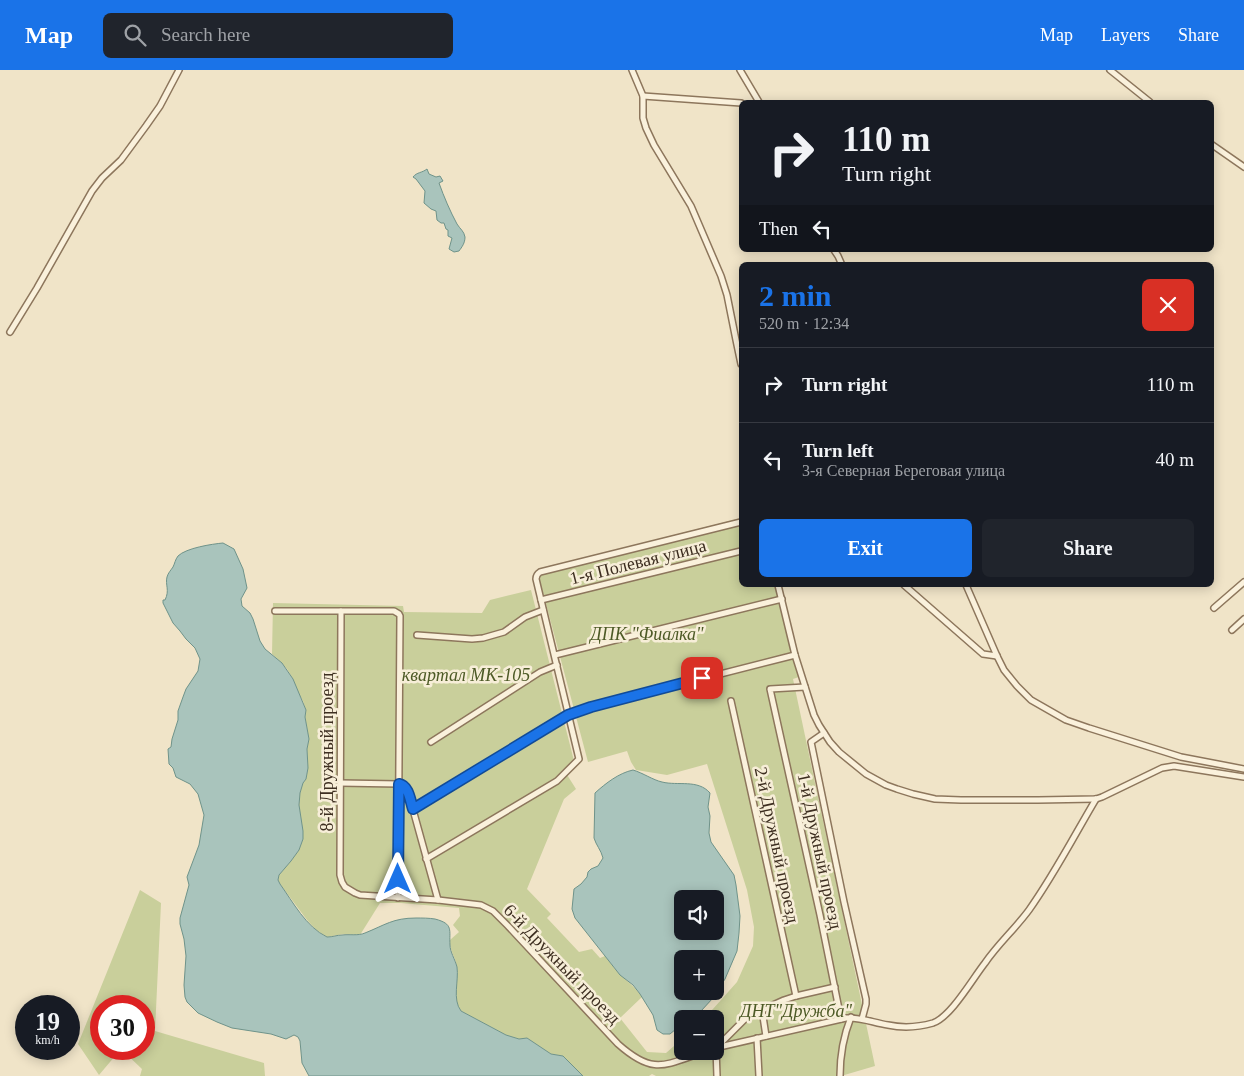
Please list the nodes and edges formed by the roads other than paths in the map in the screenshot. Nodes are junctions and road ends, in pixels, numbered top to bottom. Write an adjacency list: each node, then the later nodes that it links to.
1 (179, 70): 11 (street)
2 (632, 70): 5 (street)
3 (740, 70): 6 (street)
4 (1110, 70): 7 (street)
5 (643, 96): 8 (street); 12 (street)
6 (758, 100)
7 (1148, 100)
8 (739, 103)
9 (1214, 146): 10 (street)
10 (1244, 167)
11 (10, 332)
12 (739, 354)
13 (739, 522): 20 (street)
14 (739, 551): 20 (street, 1-я Полевая улица)
15 (1244, 582): 21 (street)
16 (779, 587): 19 (street)
17 (906, 587): 30 (street)
18 (967, 587): 30 (street)
19 (782, 599): 28 (street); 29 (street)
20 (541, 600): 22 (street)
21 (1214, 608)
22 (543, 610): 27 (street); 28 (street)
23 (275, 611): 24 (street)
24 (341, 611): 39 (street, 8-й Дружный проезд); 40 (street)
25 (1244, 619): 26 (street)
26 (1232, 630)
27 (417, 635)
28 (554, 655): 31 (street)
29 (795, 655): 32 (street); 34 (street)
30 (996, 656): 37 (street)
31 (557, 664): 34 (street); 36 (street)
32 (806, 687): 35 (street); 47 (street, 1-й Дружный проезд)
33 (731, 701): 48 (street, 2-й Дружный проезд)
34 (568, 715): 42 (street); 43 (street)
35 (824, 733): 41 (street); 52 (street)
36 (431, 742)
37 (1244, 769)
38 (1244, 776): 41 (street)
39 (340, 783): 40 (street); 44 (street, 8-й Дружный проезд)
40 (399, 784): 42 (street); 45 (street)
41 (1096, 799): 52 (street)
42 (413, 809): 43 (street)
43 (426, 859): 46 (street)
44 (350, 890): 45 (street, 6-й Дружный проезд)
45 (398, 898): 46 (street, 6-й Дружный проезд)
46 (438, 900): 57 (street, 6-й Дружный проезд)
47 (835, 987): 48 (street); 51 (street, 1-й Дружный проезд)
48 (796, 996): 49 (street)
49 (762, 1010): 53 (street); 55 (street)
50 (851, 1017): 51 (street); 52 (street); 61 (street)
51 (841, 1019): 53 (street)
52 (862, 1019)
53 (766, 1036): 54 (street)
54 (758, 1038): 56 (street); 60 (street)
55 (724, 1039)
56 (724, 1046)
57 (681, 1060)
58 (716, 1060): 59 (street)
59 (717, 1076)
60 (759, 1076)
61 (840, 1076)

